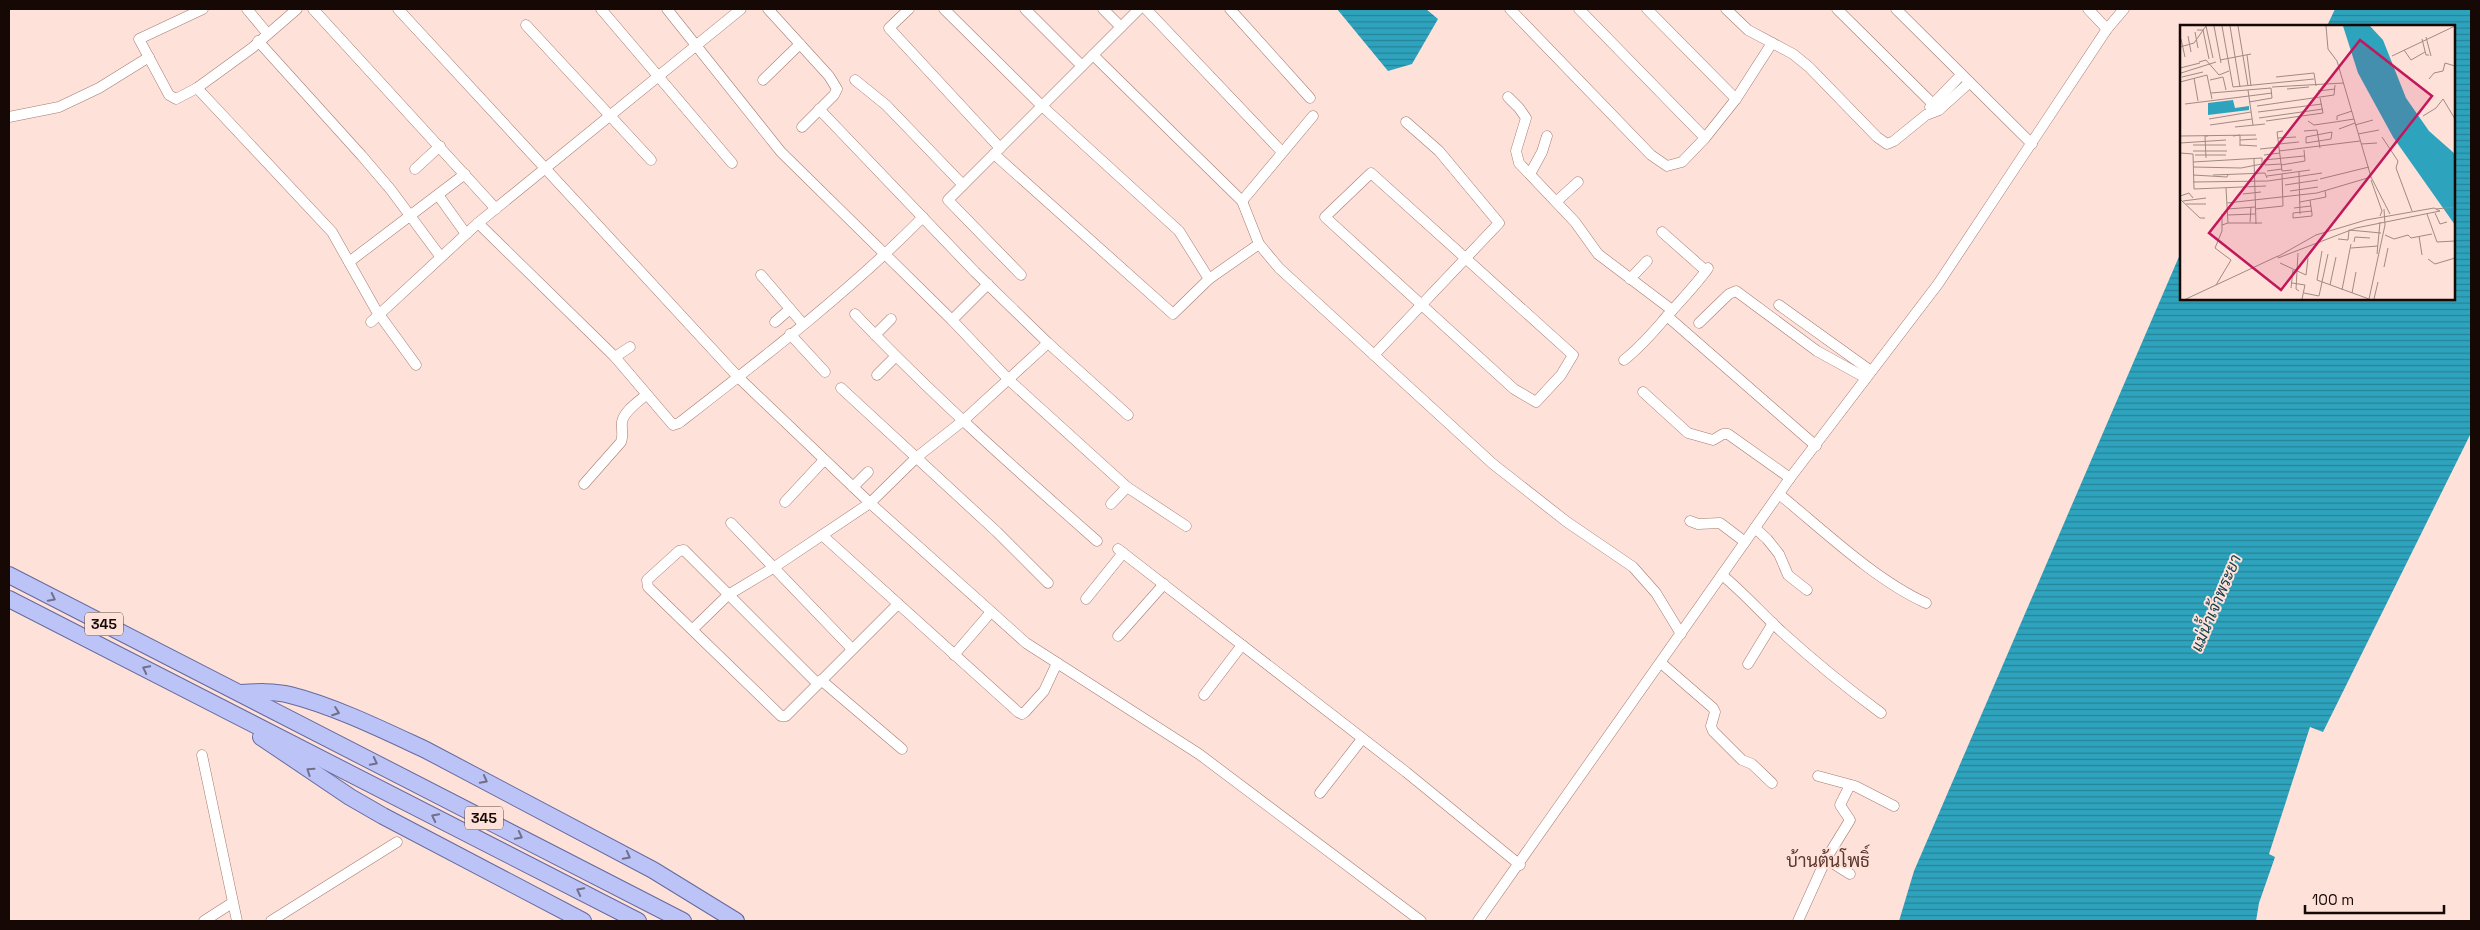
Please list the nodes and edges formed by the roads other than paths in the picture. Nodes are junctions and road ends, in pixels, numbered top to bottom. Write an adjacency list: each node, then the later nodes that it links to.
1 (203, 9): 34 (street)
2 (246, 9): 28 (street)
3 (296, 9): 28 (street)
4 (313, 9): 58 (street)
5 (398, 9): 63 (street)
6 (601, 9): 37 (street)
7 (667, 9): 32 (street)
8 (741, 9): 32 (street)
9 (768, 9): 31 (street)
10 (909, 9): 59 (street)
11 (944, 9): 46 (street)
12 (1025, 9): 35 (street)
13 (1103, 9): 26 (street)
14 (1139, 9): 26 (street)
15 (1146, 9): 60 (street)
16 (1230, 9): 43 (street)
17 (1510, 9): 56 (street)
18 (1579, 9): 56 (street)
19 (1647, 9): 44 (street)
20 (1726, 9): 30 (street)
21 (1837, 9): 45 (street)
22 (1896, 9): 36 (street)
23 (2088, 9): 27 (street)
24 (2124, 9): 27 (street)
25 (526, 25): 50 (street)
26 (1121, 27): 33 (street)
27 (2107, 29): 57 (street)
28 (267, 33): 29 (street)
29 (258, 41): 41 (street); 73 (street)
30 (1772, 43): 44 (street); 49 (street)
31 (800, 44): 38 (street); 47 (street)
32 (696, 46): 37 (street); 80 (street)
33 (1093, 55): 35 (street); 70 (street)
34 (148, 57): 41 (street); 52 (street)
35 (1082, 66): 46 (street)
36 (1961, 74): 40 (street); 45 (street)
37 (659, 78): 50 (street); 62 (street)
38 (762, 80)
39 (855, 80): 68 (street)
40 (1969, 83): 48 (street); 57 (street)
41 (197, 88): 83 (street)
42 (1508, 96): 66 (street)
43 (1310, 98)
44 (1736, 99): 56 (street)
45 (1932, 102): 48 (street); 49 (street)
46 (1042, 106): 59 (street); 86 (street)
47 (819, 109): 54 (street); 74 (street)
48 (1939, 110): 49 (street)
49 (1926, 114)
50 (610, 116): 61 (street); 63 (street)
51 (1313, 116): 60 (street)
52 (9, 117)
53 (1406, 122): 81 (street)
54 (802, 127)
55 (1547, 136): 66 (street)
56 (1705, 138)
57 (2032, 144): 111 (street)
58 (440, 146): 64 (street); 65 (street)
59 (997, 151): 68 (street); 86 (street)
60 (1282, 152): 70 (street)
61 (651, 160)
62 (732, 164)
63 (546, 167): 72 (street); 113 (street)
64 (415, 169)
65 (465, 174): 69 (street); 72 (street)
66 (1530, 174): 71 (street)
67 (1578, 182): 71 (street)
68 (963, 185): 85 (street)
69 (438, 195): 73 (street); 77 (street)
70 (1242, 201): 78 (street)
71 (1557, 202): 87 (street)
72 (496, 209): 75 (street)
73 (411, 216): 79 (street); 83 (street)
74 (924, 217): 80 (street); 88 (street)
75 (478, 223): 77 (street); 106 (street)
76 (1662, 232): 92 (street)
77 (466, 234): 79 (street)
78 (1259, 244): 86 (street); 105 (street)
79 (440, 256): 94 (street)
80 (885, 256): 96 (street); 100 (street)
81 (1466, 259): 89 (street); 89 (street); 89 (street)
82 (1647, 261): 87 (street)
83 (349, 262): 94 (street)
84 (761, 275): 91 (street)
85 (1021, 275)
86 (1209, 279)
87 (1630, 279): 92 (street)
88 (988, 284): 96 (street); 103 (street)
89 (1422, 305): 105 (street)
90 (1779, 305): 111 (street)
91 (790, 309): 98 (street); 100 (street)
92 (1670, 313): 108 (street); 120 (street)
93 (855, 314): 102 (street)
94 (380, 315): 97 (street); 109 (street)
95 (891, 319): 102 (street)
96 (952, 320): 114 (street)
97 (371, 322)
98 (775, 322)
99 (1699, 323): 111 (street)
100 (803, 324): 101 (street)
101 (790, 334): 110 (street); 113 (street)
102 (875, 335): 107 (street)
103 (1048, 343): 114 (street); 118 (street)
104 (630, 347): 106 (street)
105 (1374, 356): 153 (street)
106 (615, 357): 117 (street)
107 (895, 357): 112 (street); 119 (street)
108 (1624, 360)
109 (416, 365)
110 (825, 372)
111 (1869, 374): 120 (street)
112 (877, 375)
113 (738, 377): 117 (street); 122 (street)
114 (1009, 380): 119 (street); 127 (street)
115 (841, 388): 121 (street)
116 (1643, 392): 124 (street)
117 (646, 395): 125 (street)
118 (1128, 415)
119 (964, 420): 121 (street); 137 (street)
120 (1816, 446): 124 (street)
121 (917, 457): 130 (street); 142 (street)
122 (824, 460): 126 (street); 129 (street)
123 (868, 472): 126 (street)
124 (1790, 478): 128 (street)
125 (584, 484)
126 (853, 487): 130 (street)
127 (1127, 487): 131 (street); 134 (street)
128 (1779, 494): 135 (street); 148 (street)
129 (785, 502)
130 (870, 503): 136 (street); 150 (street)
131 (1111, 504)
132 (1690, 521): 138 (street)
133 (731, 523): 139 (street)
134 (1186, 526)
135 (1755, 528): 138 (street); 144 (street)
136 (822, 535): 139 (street); 149 (street)
137 (1097, 541)
138 (1745, 542): 140 (street)
139 (774, 568): 145 (street); 156 (street)
140 (1722, 575): 151 (street); 153 (street)
141 (9, 576): 162 (main road, 345, one-way to 162)
142 (1048, 583)
143 (1164, 584): 147 (street); 154 (street); 155 (street)
144 (1807, 590)
145 (728, 595): 152 (street); 152 (street); 161 (street)
146 (9, 599): 166 (main road, 345, one-way to 146)
147 (1086, 599)
148 (1926, 603)
149 (898, 604): 156 (street); 157 (street)
150 (991, 612): 157 (street); 159 (street)
151 (1773, 623): 160 (street); 164 (street)
152 (693, 629): 161 (street)
153 (1681, 634): 158 (street)
154 (1118, 636)
155 (1242, 646): 163 (street); 165 (street)
156 (852, 649): 161 (street)
157 (954, 655): 159 (street)
158 (1661, 662): 170 (street); 176 (street)
159 (1057, 663): 186 (street)
160 (1748, 664)
161 (819, 681): 167 (street)
162 (238, 693): 184 (main road, 345, one-way to 184); 185 (main road, one-way to 185)
163 (1204, 696)
164 (1881, 713)
165 (1362, 738): 172 (street); 176 (street)
166 (275, 741): 182 (main road, one-way to 166); 183 (main road, 345, one-way to 166)
167 (902, 749)
168 (202, 755): 178 (street)
169 (1818, 776): 171 (street)
170 (1772, 783)
171 (1850, 785): 173 (street); 175 (street)
172 (1320, 793)
173 (1894, 806)
174 (397, 842): 181 (street)
175 (1826, 859): 177 (street); 188 (street)
176 (1520, 864): 187 (street)
177 (1850, 874)
178 (232, 903): 179 (street); 180 (street)
179 (204, 921)
180 (237, 921)
181 (271, 921)
182 (583, 921)
183 (638, 921)
184 (683, 921)
185 (736, 921)
186 (1421, 921)
187 (1478, 921)
188 (1798, 921)

